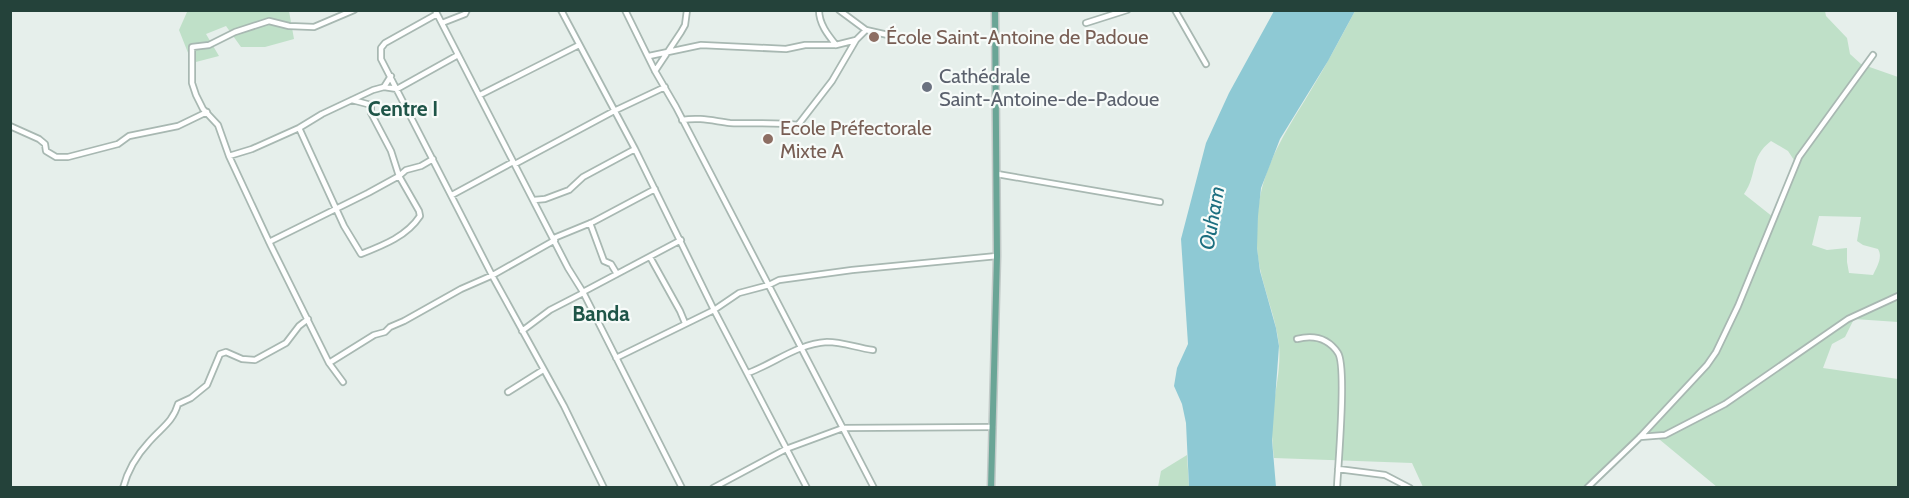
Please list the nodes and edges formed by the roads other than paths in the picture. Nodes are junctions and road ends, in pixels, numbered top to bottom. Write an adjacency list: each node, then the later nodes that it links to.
1 (354, 10): 32 (street)
2 (467, 10): 12 (street)
3 (561, 10): 17 (street)
4 (625, 10): 22 (street)
5 (687, 10): 19 (street)
6 (819, 10): 18 (street)
7 (839, 10): 14 (street)
8 (995, 10): 40 (main road)
9 (1127, 10): 13 (street)
10 (1175, 10): 23 (street)
11 (436, 12): 12 (street); 25 (street)
12 (442, 23): 20 (street)
13 (1086, 23)
14 (866, 30): 15 (street); 16 (street)
15 (888, 35)
16 (856, 40): 18 (street); 33 (street)
17 (579, 45): 29 (street); 31 (street)
18 (836, 45): 19 (street)
19 (669, 52): 22 (street); 24 (street)
20 (458, 55): 28 (street); 29 (street)
21 (1873, 55): 73 (street)
22 (649, 56): 24 (street)
23 (1206, 64)
24 (655, 71): 27 (street)
25 (391, 76): 26 (street); 28 (street)
26 (384, 87): 28 (street); 30 (street)
27 (665, 87): 31 (street); 33 (street)
28 (397, 89): 38 (street)
29 (480, 95): 39 (street)
30 (352, 100): 35 (street); 41 (street)
31 (614, 111): 36 (street); 39 (street)
32 (207, 112): 34 (street); 37 (street)
33 (682, 120): 55 (street)
34 (10, 126)
35 (299, 128): 37 (street); 46 (street)
36 (635, 148): 42 (street); 44 (street)
37 (229, 156): 50 (street)
38 (433, 159): 41 (street); 43 (street)
39 (514, 163): 43 (street); 44 (street)
40 (997, 174): 45 (street); 51 (main road)
41 (399, 176): 46 (street); 46 (street)
42 (656, 189): 47 (street); 49 (street)
43 (452, 195): 54 (street)
44 (534, 200): 48 (street)
45 (1160, 202)
46 (337, 207): 50 (street)
47 (590, 223): 48 (street); 53 (street)
48 (555, 239): 54 (street); 56 (street)
49 (681, 240): 52 (street); 58 (street)
50 (269, 242): 59 (street)
51 (997, 256): 55 (street); 71 (main road)
52 (650, 257): 53 (street); 60 (street)
53 (617, 274): 56 (street)
54 (493, 275): 61 (street); 66 (street)
55 (769, 285): 58 (street); 63 (street)
56 (583, 292): 61 (street); 65 (street)
57 (1899, 296): 73 (street)
58 (714, 310): 60 (street); 68 (street)
59 (308, 319): 66 (street); 76 (street)
60 (685, 323): 65 (street)
61 (522, 332): 67 (street)
62 (1297, 339): 75 (street)
63 (800, 347): 64 (street); 68 (street); 72 (street)
64 (873, 350)
65 (616, 358): 78 (street)
66 (329, 363): 69 (street)
67 (543, 370): 70 (street); 77 (street)
68 (748, 373): 74 (street)
69 (343, 382)
70 (508, 392)
71 (993, 427): 72 (street); 82 (main road)
72 (843, 428): 74 (street); 81 (street)
73 (1640, 437): 85 (street)
74 (786, 449): 79 (street); 80 (street)
75 (1338, 469): 83 (street); 84 (street)
76 (123, 488)
77 (604, 488)
78 (682, 488)
79 (713, 488)
80 (807, 488)
81 (874, 488)
82 (991, 488)
83 (1337, 488)
84 (1410, 488)
85 (1587, 488)

